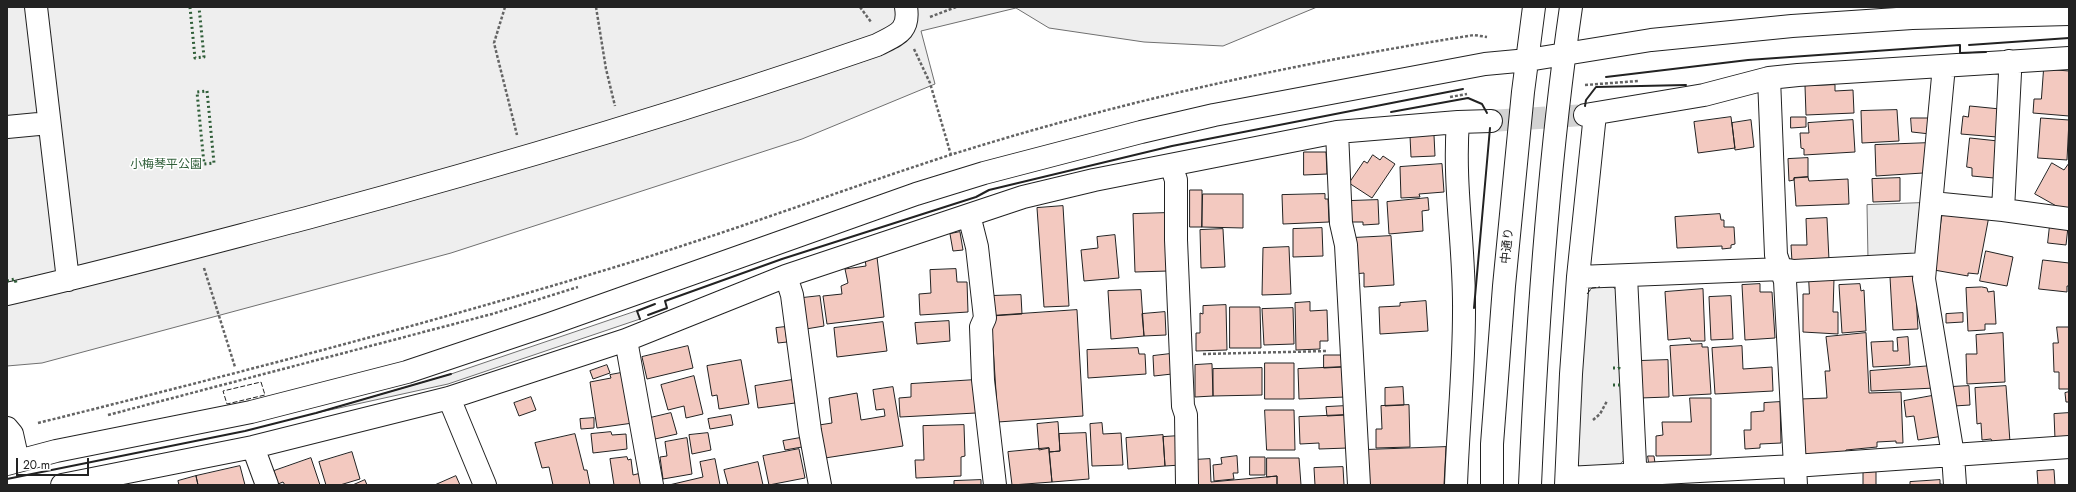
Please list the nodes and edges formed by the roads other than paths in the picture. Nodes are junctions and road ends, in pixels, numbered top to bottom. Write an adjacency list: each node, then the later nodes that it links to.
1 (36, 7): 14 (street)
2 (1534, 7): 8 (street, 中通り)
3 (1571, 7): 6 (street)
4 (2069, 14): 6 (street)
5 (906, 17): 27 (street)
6 (1565, 53): 8 (street); 50 (street)
7 (2069, 58): 9 (street)
8 (1528, 60): 35 (street); 49 (street, 中通り)
9 (2009, 61): 10 (street); 19 (street)
10 (1944, 66): 11 (street); 18 (street)
11 (1769, 78): 23 (street); 26 (street)
12 (1491, 121): 13 (street)
13 (1458, 122): 16 (street); 48 (street)
14 (49, 123): 15 (street); 27 (street)
15 (7, 127)
16 (1337, 132): 17 (street); 47 (street)
17 (1171, 165): 20 (street); 46 (street)
18 (1932, 203): 19 (street); 22 (street)
19 (2003, 210): 21 (street)
20 (968, 215): 24 (street); 45 (street)
21 (2069, 219)
22 (1925, 264): 23 (street); 34 (street)
23 (1782, 269): 25 (street); 36 (street)
24 (786, 276): 29 (street); 44 (street)
25 (1626, 276): 26 (street); 37 (street)
26 (1578, 277): 39 (street)
27 (68, 280): 28 (street)
28 (7, 294)
29 (626, 340): 30 (street); 43 (street)
30 (449, 398): 32 (street); 42 (street)
31 (7, 428): 35 (street)
32 (253, 447): 38 (street); 41 (street)
33 (2069, 447): 34 (street)
34 (1953, 455): 36 (street); 51 (street)
35 (13, 462)
36 (1795, 475): 37 (street)
37 (1635, 480): 39 (street)
38 (98, 481): 40 (street)
39 (1567, 481)
40 (62, 485)
41 (266, 485)
42 (485, 485)
43 (652, 485)
44 (820, 485)
45 (995, 485)
46 (1186, 485)
47 (1359, 485)
48 (1456, 485)
49 (1492, 485)
50 (1530, 485)
51 (1955, 485)

